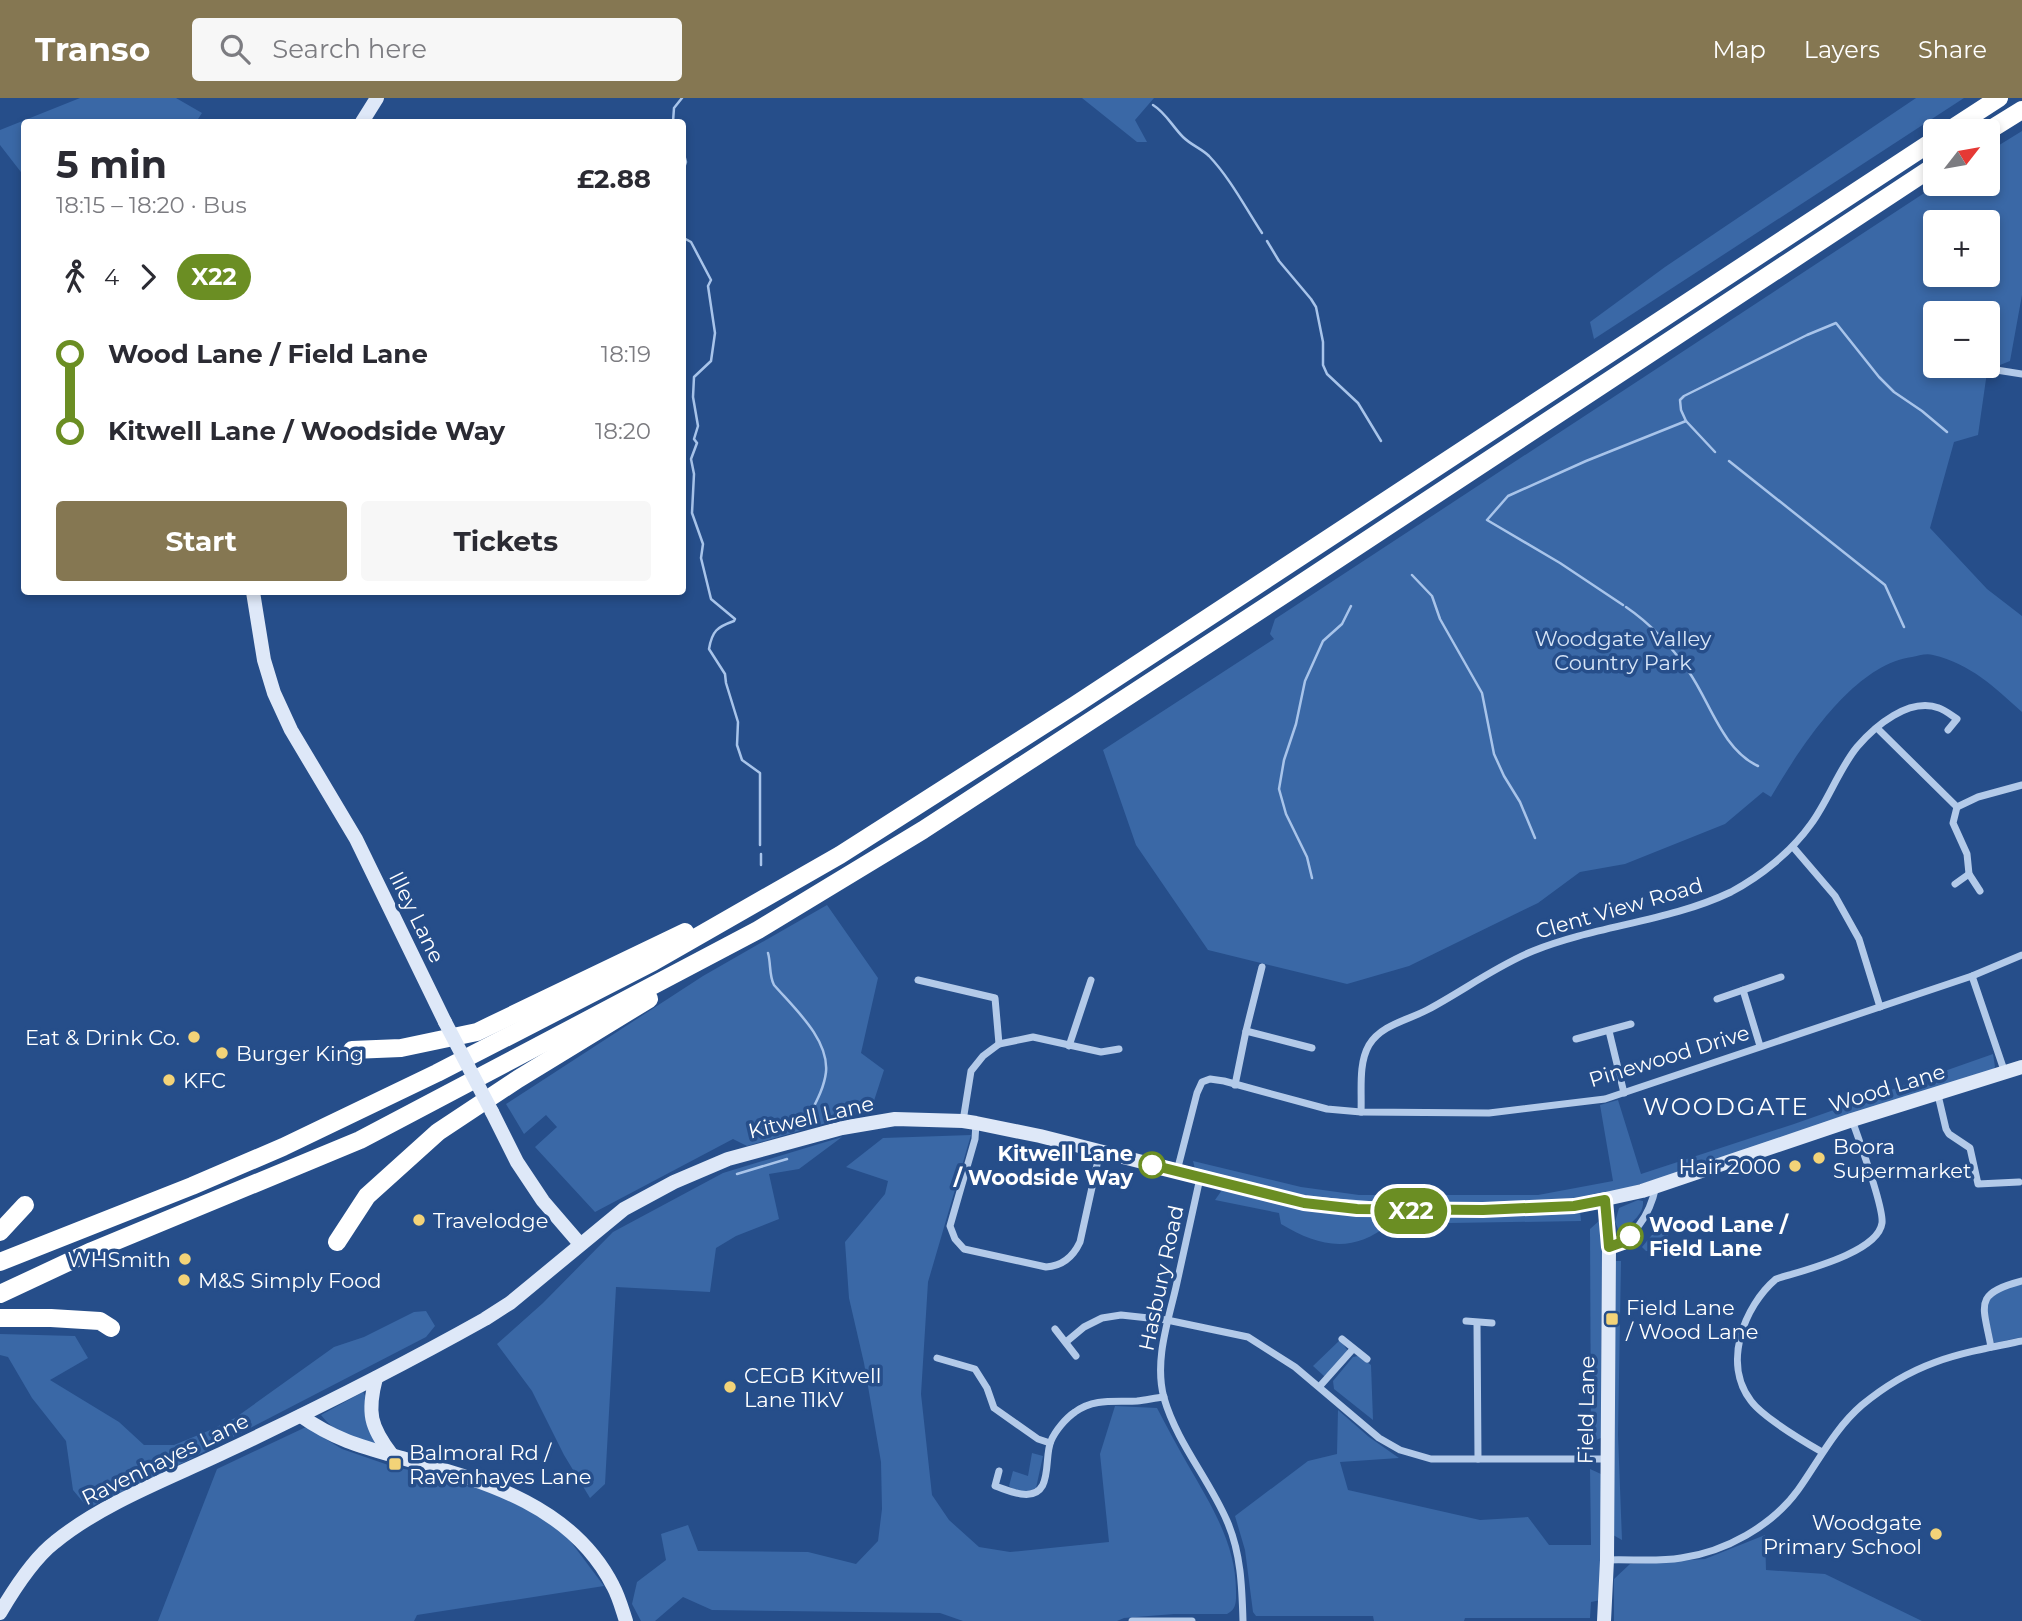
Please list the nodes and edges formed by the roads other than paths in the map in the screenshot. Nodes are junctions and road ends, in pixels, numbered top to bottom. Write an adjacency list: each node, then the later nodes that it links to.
1 (377, 98): 4 (street)
2 (1999, 98): 5 (highway)
3 (2022, 110): 6 (highway)
4 (364, 119)
5 (1967, 119)
6 (2000, 124)
7 (1923, 148): 17 (highway)
8 (1923, 174): 21 (highway)
9 (2000, 371): 10 (street)
10 (2022, 374)
11 (253, 595): 58 (street, Illey Lane, bridge)
12 (1877, 728): 13 (street, Clent View Road); 15 (street); 16 (street, Clent View Road)
13 (1948, 730)
14 (2022, 785): 15 (street)
15 (1957, 807): 18 (street)
16 (1793, 847): 30 (street); 46 (street, Clent View Road)
17 (815, 869): 39 (highway); 60 (highway)
18 (1969, 874): 19 (street); 20 (street)
19 (1955, 884)
20 (1980, 891)
21 (758, 930): 57 (highway); 62 (highway)
22 (2022, 955): 24 (street, Pinewood Drive)
23 (1262, 967): 32 (street)
24 (1972, 976): 30 (street, Pinewood Drive); 42 (street)
25 (1781, 977): 28 (street)
26 (1090, 980): 36 (street)
27 (918, 981): 35 (street)
28 (1742, 990): 29 (street); 37 (street)
29 (1717, 999)
30 (1880, 1007): 37 (street, Pinewood Drive)
31 (1631, 1024): 33 (street)
32 (1246, 1031): 38 (street); 43 (street)
33 (1609, 1031): 34 (street); 44 (street)
34 (1576, 1039)
35 (999, 1044): 36 (street); 48 (street)
36 (1069, 1046): 40 (street)
37 (1760, 1046): 44 (street, Pinewood Drive)
38 (1312, 1048)
39 (352, 1049)
40 (1119, 1049)
41 (2022, 1068): 42 (street, Wood Lane)
42 (2006, 1073): 45 (street, Wood Lane)
43 (1235, 1084): 46 (street, Pinewood Drive); 50 (street, Pinewood Drive)
44 (1624, 1093): 46 (street, Pinewood Drive)
45 (1938, 1095): 47 (street, Wood Lane); 52 (street)
46 (1362, 1112)
47 (1852, 1120): 53 (street, Wood Lane); 83 (street)
48 (970, 1122): 49 (street, Kitwell Lane); 49 (street); 58 (street, Kitwell Lane)
49 (1100, 1151): 50 (street, Kitwell Lane)
50 (1177, 1171): 51 (street, Kitwell Lane)
51 (1200, 1178): 54 (street, Kitwell Lane); 64 (street, Hasbury Road)
52 (2019, 1182)
53 (1657, 1186): 54 (street, Wood Lane); 59 (street)
54 (1605, 1200): 59 (street, Field Lane)
55 (25, 1205): 56 (highway)
56 (0, 1232)
57 (337, 1242)
58 (580, 1244): 78 (street, Kitwell Lane)
59 (1609, 1247): 86 (street, Field Lane)
60 (0, 1262)
61 (2022, 1281): 73 (street)
62 (0, 1294)
63 (0, 1318): 68 (highway)
64 (1167, 1320): 72 (street); 79 (street); 80 (street, Hasbury Road)
65 (1466, 1321): 66 (street)
66 (1476, 1323): 67 (street); 85 (street)
67 (1492, 1323)
68 (111, 1328)
69 (1055, 1329): 72 (street)
70 (1342, 1339): 74 (street)
71 (2022, 1341): 73 (street)
72 (1066, 1342): 75 (street)
73 (1991, 1348): 83 (street)
74 (1353, 1349): 77 (street); 79 (street)
75 (1076, 1356)
76 (937, 1358): 82 (street)
77 (1367, 1359)
78 (376, 1378): 81 (street, Ravenhayes Lane); 84 (street)
79 (1320, 1386): 85 (street)
80 (1164, 1396): 82 (street); 93 (street, Hasbury Road)
81 (301, 1416): 84 (street); 89 (street, Ravenhayes Lane)
82 (1050, 1443): 87 (street)
83 (1822, 1452): 88 (street)
84 (392, 1455): 90 (street)
85 (1478, 1459): 86 (street)
86 (1606, 1459): 88 (street, Field Lane)
87 (999, 1471)
88 (1607, 1560): 94 (street, Field Lane)
89 (0, 1613)
90 (626, 1621)
91 (1132, 1621): 92 (street)
92 (1192, 1621)
93 (1242, 1621)
94 (1604, 1621)

